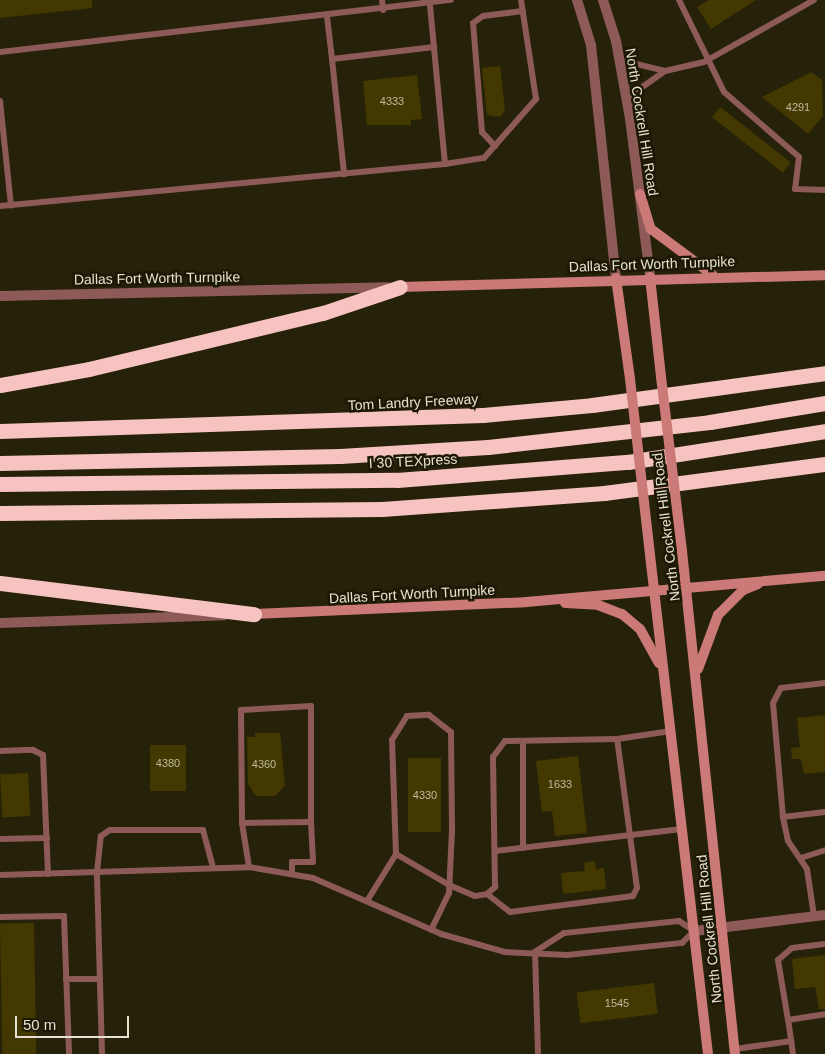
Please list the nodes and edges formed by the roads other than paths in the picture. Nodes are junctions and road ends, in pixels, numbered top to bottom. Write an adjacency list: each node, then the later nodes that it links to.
1 (382, 0): 9 (lane)
2 (451, 0): 8 (lane)
3 (521, 0): 10 (lane)
4 (576, 0): 30 (street, North Cockrell Hill Road)
5 (603, 0): 15 (street, North Cockrell Hill Road)
6 (679, 0): 16 (lane)
7 (814, 0): 16 (lane)
8 (430, 4): 9 (lane); 12 (lane)
9 (383, 10): 11 (lane)
10 (523, 11): 20 (lane); 20 (lane)
11 (327, 16): 13 (lane); 14 (lane)
12 (434, 48): 14 (lane); 21 (lane)
13 (0, 52)
14 (332, 59): 22 (lane)
15 (620, 60): 17 (lane); 19 (street, North Cockrell Hill Road)
16 (708, 60): 17 (lane); 23 (lane)
17 (665, 72): 19 (lane)
18 (0, 101): 25 (lane)
19 (628, 106): 24 (street, North Cockrell Hill Road)
20 (495, 146): 21 (lane)
21 (445, 164): 22 (lane)
22 (344, 174): 25 (lane)
23 (825, 190)
24 (640, 194): 27 (main road); 29 (street, North Cockrell Hill Road)
25 (11, 205): 26 (lane)
26 (0, 206)
27 (712, 275): 28 (main road, Dallas Fort Worth Turnpike); 29 (main road, Dallas Fort Worth Turnpike)
28 (825, 275)
29 (650, 277): 30 (main road, Dallas Fort Worth Turnpike); 45 (main road, North Cockrell Hill Road, bridge)
30 (616, 278): 31 (main road, Dallas Fort Worth Turnpike); 46 (main road, North Cockrell Hill Road, bridge)
31 (400, 287): 32 (street, Dallas Fort Worth Turnpike); 34 (highway)
32 (0, 296)
33 (825, 373): 36 (highway, Tom Landry Freeway)
34 (0, 386)
35 (825, 403): 38 (highway)
36 (0, 431)
37 (825, 431): 40 (highway, I 30 TEXpress)
38 (0, 463)
39 (825, 464): 41 (highway)
40 (0, 484)
41 (0, 513)
42 (825, 576): 43 (main road, Dallas Fort Worth Turnpike)
43 (767, 580): 45 (main road, Dallas Fort Worth Turnpike); 50 (main road)
44 (0, 582): 48 (highway)
45 (687, 586): 46 (main road, Dallas Fort Worth Turnpike); 50 (main road, North Cockrell Hill Road)
46 (654, 589): 47 (main road, Dallas Fort Worth Turnpike); 51 (main road, North Cockrell Hill Road)
47 (540, 600): 48 (main road, Dallas Fort Worth Turnpike); 51 (main road)
48 (254, 614): 49 (street, Dallas Fort Worth Turnpike)
49 (0, 623)
50 (697, 675): 82 (main road, North Cockrell Hill Road)
51 (665, 681): 53 (main road, North Cockrell Hill Road)
52 (825, 683): 58 (lane)
53 (671, 731): 54 (lane); 61 (main road, North Cockrell Hill Road)
54 (618, 739): 55 (lane); 62 (lane)
55 (523, 741): 65 (lane); 67 (lane)
56 (0, 752): 63 (lane)
57 (825, 812): 58 (lane)
58 (783, 817): 69 (lane)
59 (311, 822): 60 (lane); 60 (lane); 74 (lane)
60 (242, 823): 70 (lane)
61 (682, 828): 62 (lane); 84 (main road, North Cockrell Hill Road)
62 (630, 835): 65 (lane); 77 (lane)
63 (47, 838): 64 (lane); 73 (lane)
64 (0, 839)
65 (523, 848): 67 (lane)
66 (825, 850): 69 (lane)
67 (495, 851): 77 (lane)
68 (396, 854): 76 (lane); 76 (lane); 78 (lane)
69 (801, 858): 80 (lane)
70 (249, 867): 71 (lane); 74 (lane)
71 (213, 868): 72 (lane); 72 (lane)
72 (97, 872): 73 (lane); 88 (lane)
73 (48, 874): 75 (lane)
74 (292, 874): 78 (lane)
75 (0, 876)
76 (449, 885): 77 (lane); 83 (lane)
77 (488, 894)
78 (367, 901): 83 (lane)
79 (825, 915): 80 (street)
80 (814, 916): 82 (street)
81 (0, 917): 87 (lane)
82 (722, 928): 84 (street); 92 (main road, North Cockrell Hill Road)
83 (431, 930): 86 (lane)
84 (694, 931): 86 (lane); 86 (lane); 96 (main road, North Cockrell Hill Road)
85 (825, 944): 90 (lane)
86 (535, 952): 95 (lane)
87 (66, 979): 88 (lane); 93 (lane)
88 (100, 979): 94 (lane)
89 (825, 1014): 90 (lane)
90 (788, 1020): 91 (lane)
91 (791, 1042): 92 (lane); 97 (lane)
92 (735, 1052)
93 (69, 1054)
94 (102, 1054)
95 (538, 1054)
96 (708, 1054)
97 (793, 1054)

